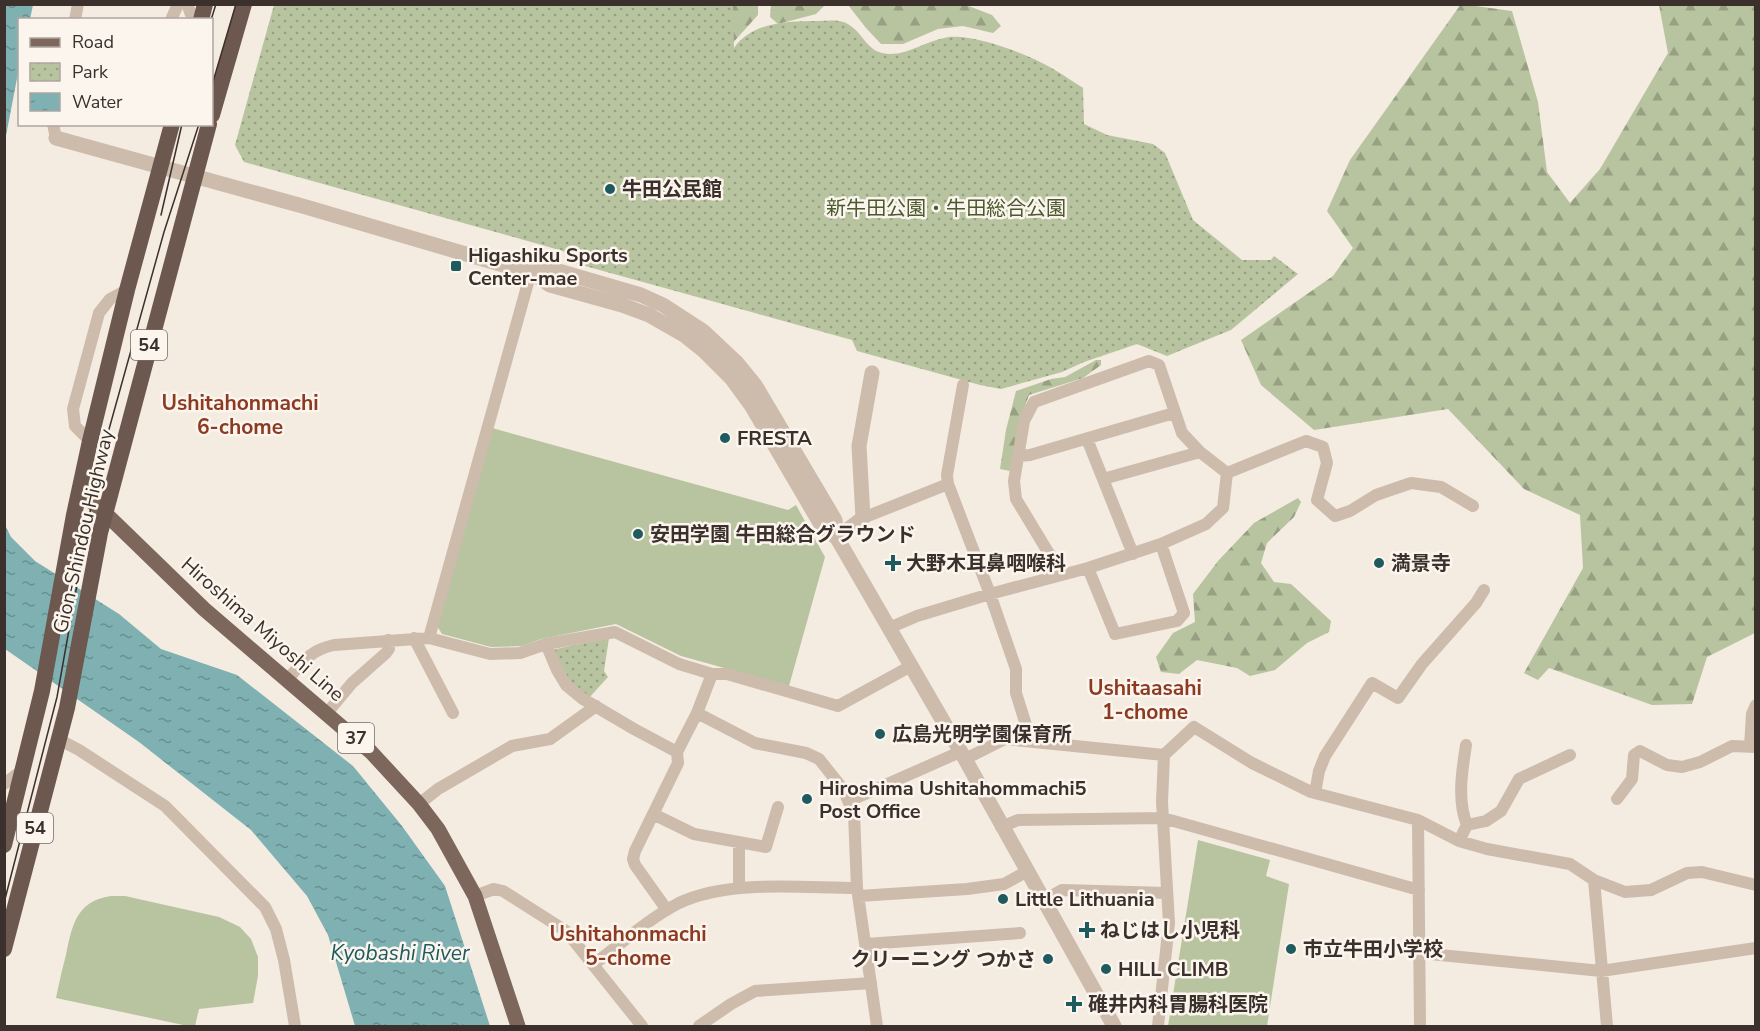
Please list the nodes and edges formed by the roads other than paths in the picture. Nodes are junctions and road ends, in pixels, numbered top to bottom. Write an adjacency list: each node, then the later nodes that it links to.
1 (178, 4): 4 (street)
2 (187, 4): 5 (street)
3 (244, 4): 6 (highway)
4 (172, 18)
5 (193, 18)
6 (213, 112)
7 (171, 126): 10 (highway, Gion-Shindou Highway / 54)
8 (208, 126): 11 (highway, Gion-Shindou Highway / 54)
9 (54, 131): 10 (street)
10 (161, 167): 11 (street); 13 (highway, Gion-Shindou Highway / 54)
11 (194, 177): 12 (street); 26 (highway, Gion-Shindou Highway / 54)
12 (531, 272): 28 (street); 37 (street)
13 (127, 290): 18 (highway, Gion-Shindou Highway / 54); 18 (street)
14 (872, 373): 27 (street)
15 (963, 385): 23 (street)
16 (1174, 413): 17 (street); 19 (street); 20 (street)
17 (1087, 440): 20 (street); 22 (street)
18 (90, 441): 24 (highway, 54)
19 (1200, 452): 21 (street); 22 (street)
20 (1018, 456): 32 (street)
21 (1227, 473): 25 (street); 29 (street)
22 (1102, 479): 30 (street)
23 (948, 484): 27 (street); 34 (street)
24 (80, 492): 26 (main road, Hiroshima Miyoshi Line / 37); 56 (highway, Gion-Shindou Highway / 54)
25 (1473, 506)
26 (105, 513): 42 (main road, Hiroshima Miyoshi Line / 37); 48 (highway, Gion-Shindou Highway / 54)
27 (863, 518): 28 (street)
28 (837, 538): 35 (street)
29 (1161, 544): 30 (street); 31 (street)
30 (1133, 554): 31 (street)
31 (1088, 568): 32 (street)
32 (1065, 573): 34 (street)
33 (1484, 590): 58 (street)
34 (990, 594): 35 (street); 49 (street)
35 (889, 628): 40 (street)
36 (414, 638): 37 (street); 38 (street); 46 (street)
37 (429, 638): 39 (street)
38 (388, 640): 42 (street); 45 (street)
39 (546, 644): 41 (street); 44 (street)
40 (910, 666): 41 (street); 54 (street)
41 (712, 674): 47 (street)
42 (288, 680): 45 (main road, Hiroshima Miyoshi Line / 37)
43 (1755, 705): 51 (street)
44 (596, 706): 52 (street); 61 (street)
45 (327, 713): 61 (main road, Hiroshima Miyoshi Line / 37)
46 (453, 713)
47 (696, 713): 52 (street); 60 (street)
48 (58, 739): 84 (highway, Gion-Shindou Highway / 54); 89 (street)
49 (1031, 741): 53 (street); 54 (street)
50 (1466, 745): 66 (street)
51 (1753, 747): 59 (street)
52 (677, 752): 63 (street)
53 (1164, 754): 58 (street); 64 (street)
54 (962, 755): 60 (street); 67 (street)
55 (1570, 755): 66 (street)
56 (24, 769): 57 (street); 70 (highway, Gion-Shindou Highway / 54)
57 (4, 784)
58 (1315, 793): 65 (street)
59 (1617, 799)
60 (849, 801): 76 (street)
61 (419, 804): 78 (main road, Hiroshima Miyoshi Line / 37)
62 (778, 807): 69 (street)
63 (653, 814): 69 (street); 80 (street)
64 (1163, 818): 67 (street); 75 (street); 77 (street)
65 (1418, 820): 68 (street); 75 (street)
66 (1467, 825): 68 (street)
67 (1001, 827): 71 (street)
68 (1459, 841): 72 (street)
69 (739, 842): 74 (street)
70 (4, 844)
71 (1026, 872): 76 (street); 79 (street)
72 (1593, 880): 73 (street); 87 (street)
73 (1755, 885)
74 (739, 887): 76 (street); 80 (street)
75 (1419, 890): 85 (street)
76 (858, 892): 82 (street)
77 (1167, 893): 79 (street); 95 (street)
78 (476, 897): 86 (street); 90 (main road, Hiroshima Miyoshi Line / 37)
79 (1043, 901): 94 (street)
80 (667, 910): 86 (street)
81 (1020, 933): 82 (street)
82 (866, 944): 88 (street)
83 (1755, 948): 87 (street)
84 (4, 949)
85 (1420, 953): 87 (street); 96 (street)
86 (593, 965): 91 (street)
87 (1601, 971): 97 (street)
88 (871, 984): 92 (street); 93 (street)
89 (295, 1026)
90 (518, 1026)
91 (641, 1026)
92 (699, 1026)
93 (877, 1026)
94 (1113, 1026)
95 (1158, 1026)
96 (1420, 1026)
97 (1607, 1026)

